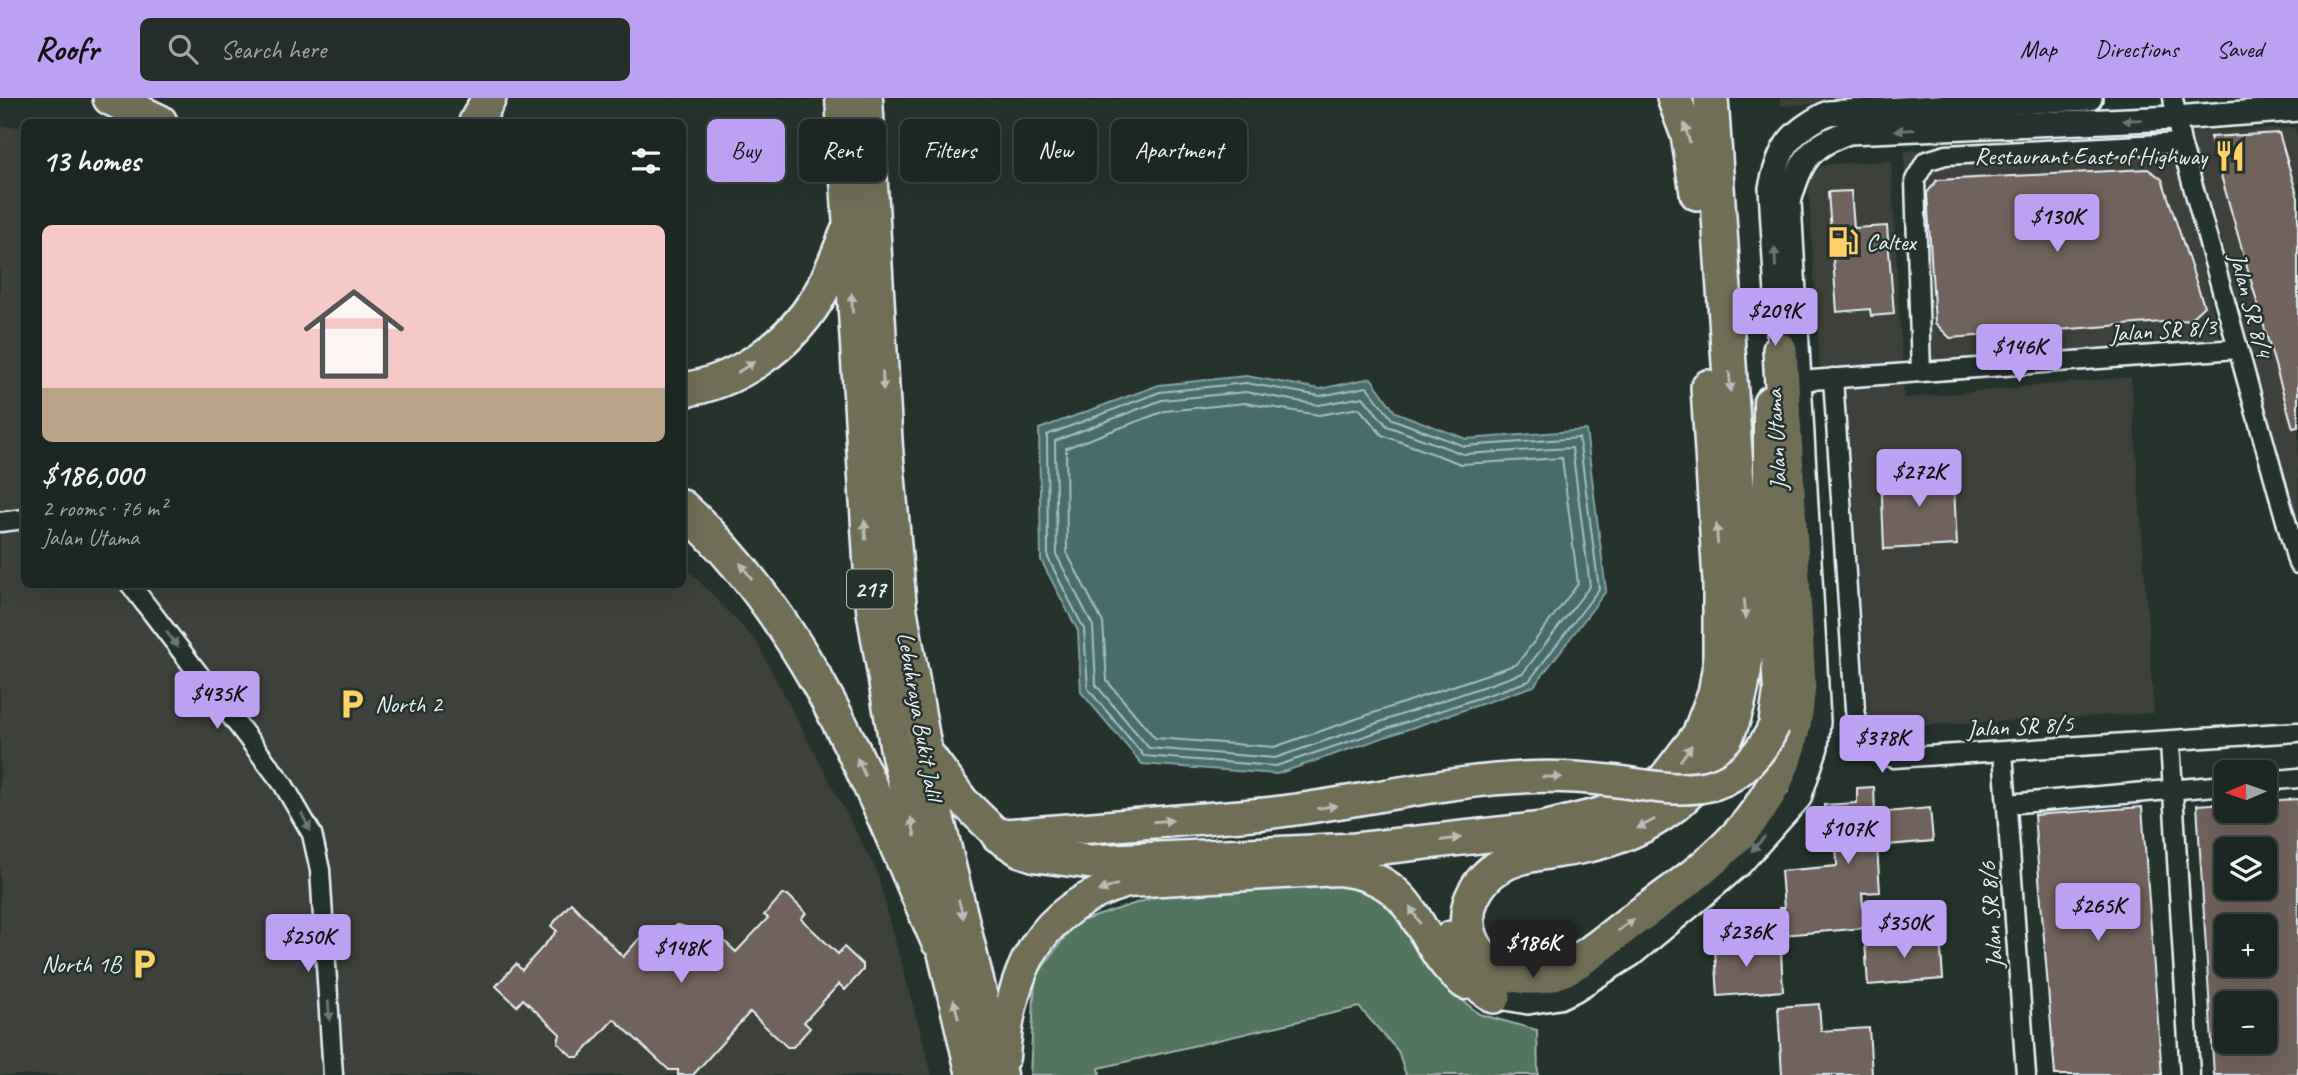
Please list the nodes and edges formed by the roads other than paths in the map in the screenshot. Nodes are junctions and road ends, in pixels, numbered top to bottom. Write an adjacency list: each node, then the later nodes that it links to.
1 (110, 98): 11 (highway)
2 (489, 98): 12 (highway)
3 (841, 98): 14 (highway, Lebuhraya Bukit Jalil / 217)
4 (867, 98): 28 (highway, Lebuhraya Bukit Jalil / 217, one-way to 28)
5 (1674, 98): 35 (highway, one-way to 5)
6 (1711, 98): 16 (highway, one-way to 16)
7 (2090, 98): 8 (street)
8 (1979, 101): 16 (street, one-way to 8)
9 (2174, 108): 10 (street, Jalan Utama); 13 (street, Jalan SR 8/4); 19 (street, Jalan Utama, one-way to 19)
10 (2298, 109)
11 (154, 119)
12 (478, 119)
13 (2181, 143): 15 (street, Jalan SR 8/4); 17 (street)
14 (848, 231): 20 (highway, one-way to 14); 37 (highway, Lebuhraya Bukit Jalil / 217, one-way to 14)
15 (2237, 349): 17 (street, Jalan SR 8/3); 24 (street, Jalan SR 8/4)
16 (1780, 350): 36 (highway, one-way to 16, bridge)
17 (1921, 372): 18 (street, Jalan SR 8/3)
18 (1833, 378): 19 (street, Jalan SR 8/3); 29 (street, Jalan SR 8/5)
19 (1798, 381): 38 (street, Jalan Utama, one-way to 38)
20 (686, 389)
21 (686, 510): 37 (highway, one-way to 21)
22 (21, 519): 23 (street)
23 (0, 522)
24 (2298, 564)
25 (133, 588): 39 (street, one-way to 39)
26 (2298, 732): 27 (street, Jalan SR 8/5)
27 (2170, 742): 29 (street, Jalan SR 8/5); 33 (street)
28 (924, 747): 36 (highway); 41 (highway, Lebuhraya Bukit Jalil / 217, one-way to 41)
29 (2003, 752): 34 (street, Jalan SR 8/6)
30 (2298, 778): 31 (street)
31 (2277, 780)
32 (2214, 786): 33 (street)
33 (2173, 789): 34 (street); 43 (street)
34 (2008, 804): 42 (street, Jalan SR 8/6)
35 (1543, 829): 36 (highway, one-way to 35); 38 (highway)
36 (998, 835)
37 (939, 941): 40 (highway, Lebuhraya Bukit Jalil / 217, one-way to 37)
38 (1494, 996): 41 (highway, one-way to 41)
39 (333, 1075)
40 (972, 1075)
41 (1002, 1075)
42 (2026, 1075)
43 (2190, 1075)

